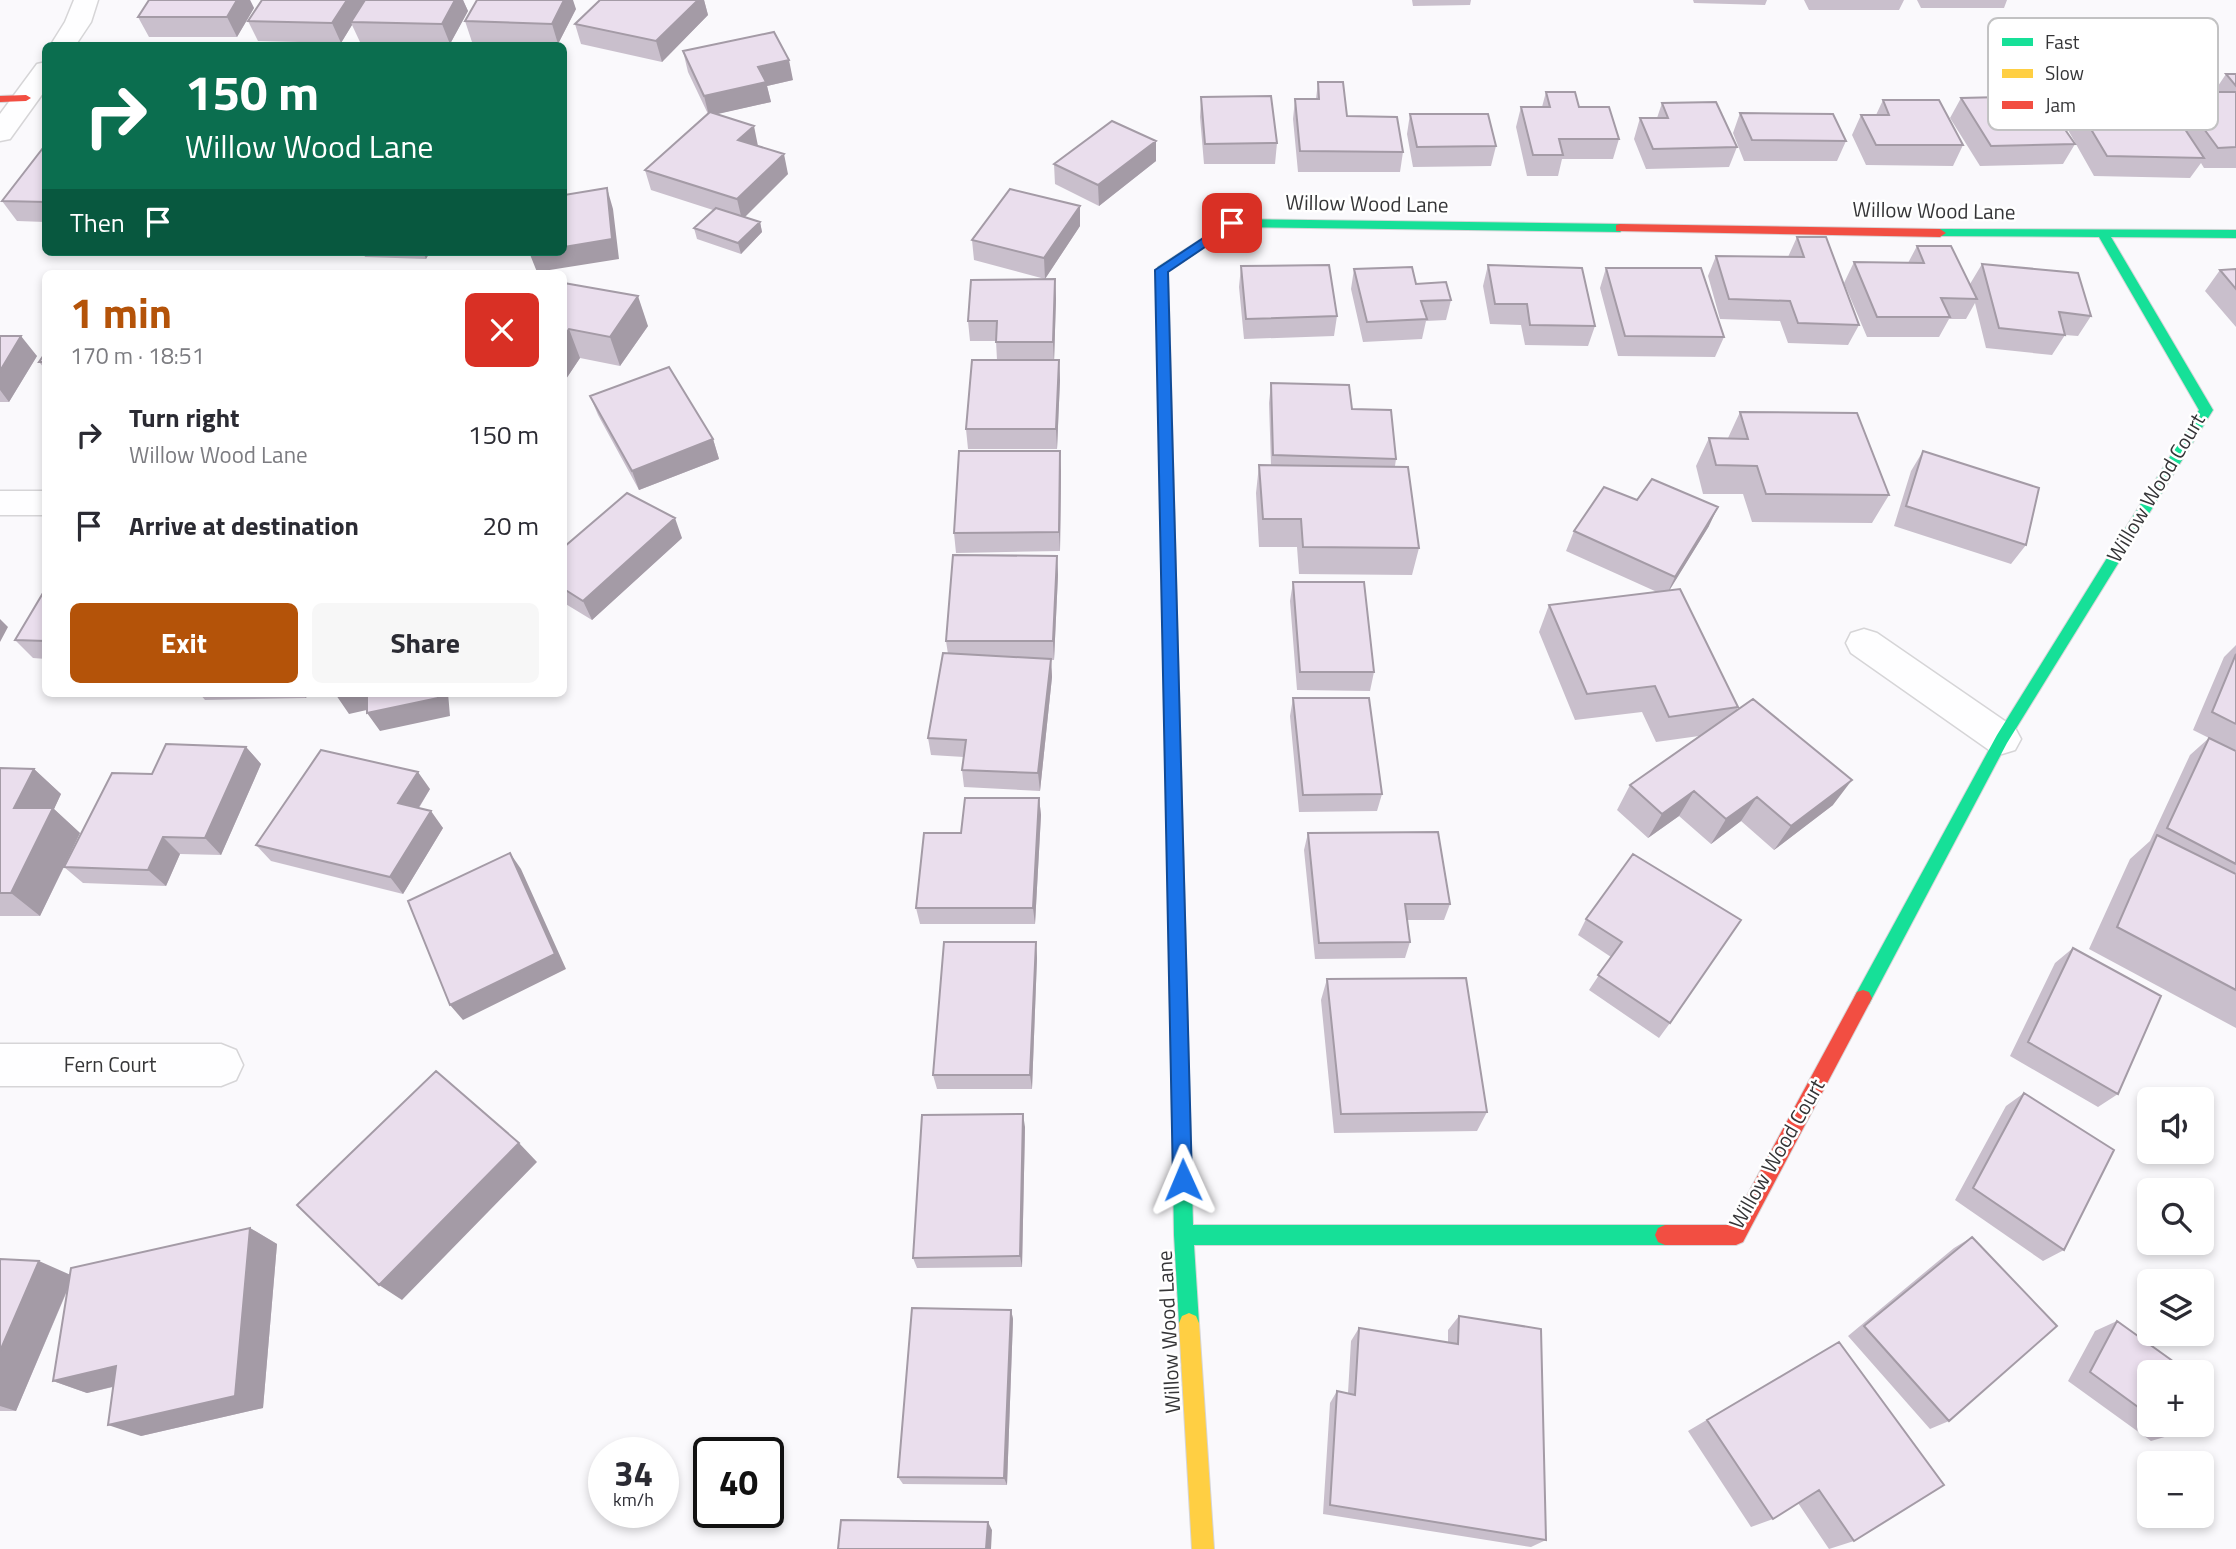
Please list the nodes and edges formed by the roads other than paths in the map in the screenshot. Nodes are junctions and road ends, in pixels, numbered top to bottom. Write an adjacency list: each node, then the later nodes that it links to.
1 (86, 0): 2 (street)
2 (65, 42)
3 (42, 75): 4 (street)
4 (24, 99): 5 (street)
5 (0, 132)
6 (2104, 234): 7 (street, Willow Wood Lane); 11 (street, Willow Wood Court); 14 (street, Willow Wood Lane)
7 (2236, 234)
8 (0, 503): 9 (street)
9 (42, 503)
10 (1864, 643): 11 (street)
11 (2001, 739): 14 (street, Willow Wood Court)
12 (0, 1065): 13 (street, Fern Court)
13 (221, 1065)
14 (1184, 1235): 15 (street, Willow Wood Lane)
15 (1203, 1549)

